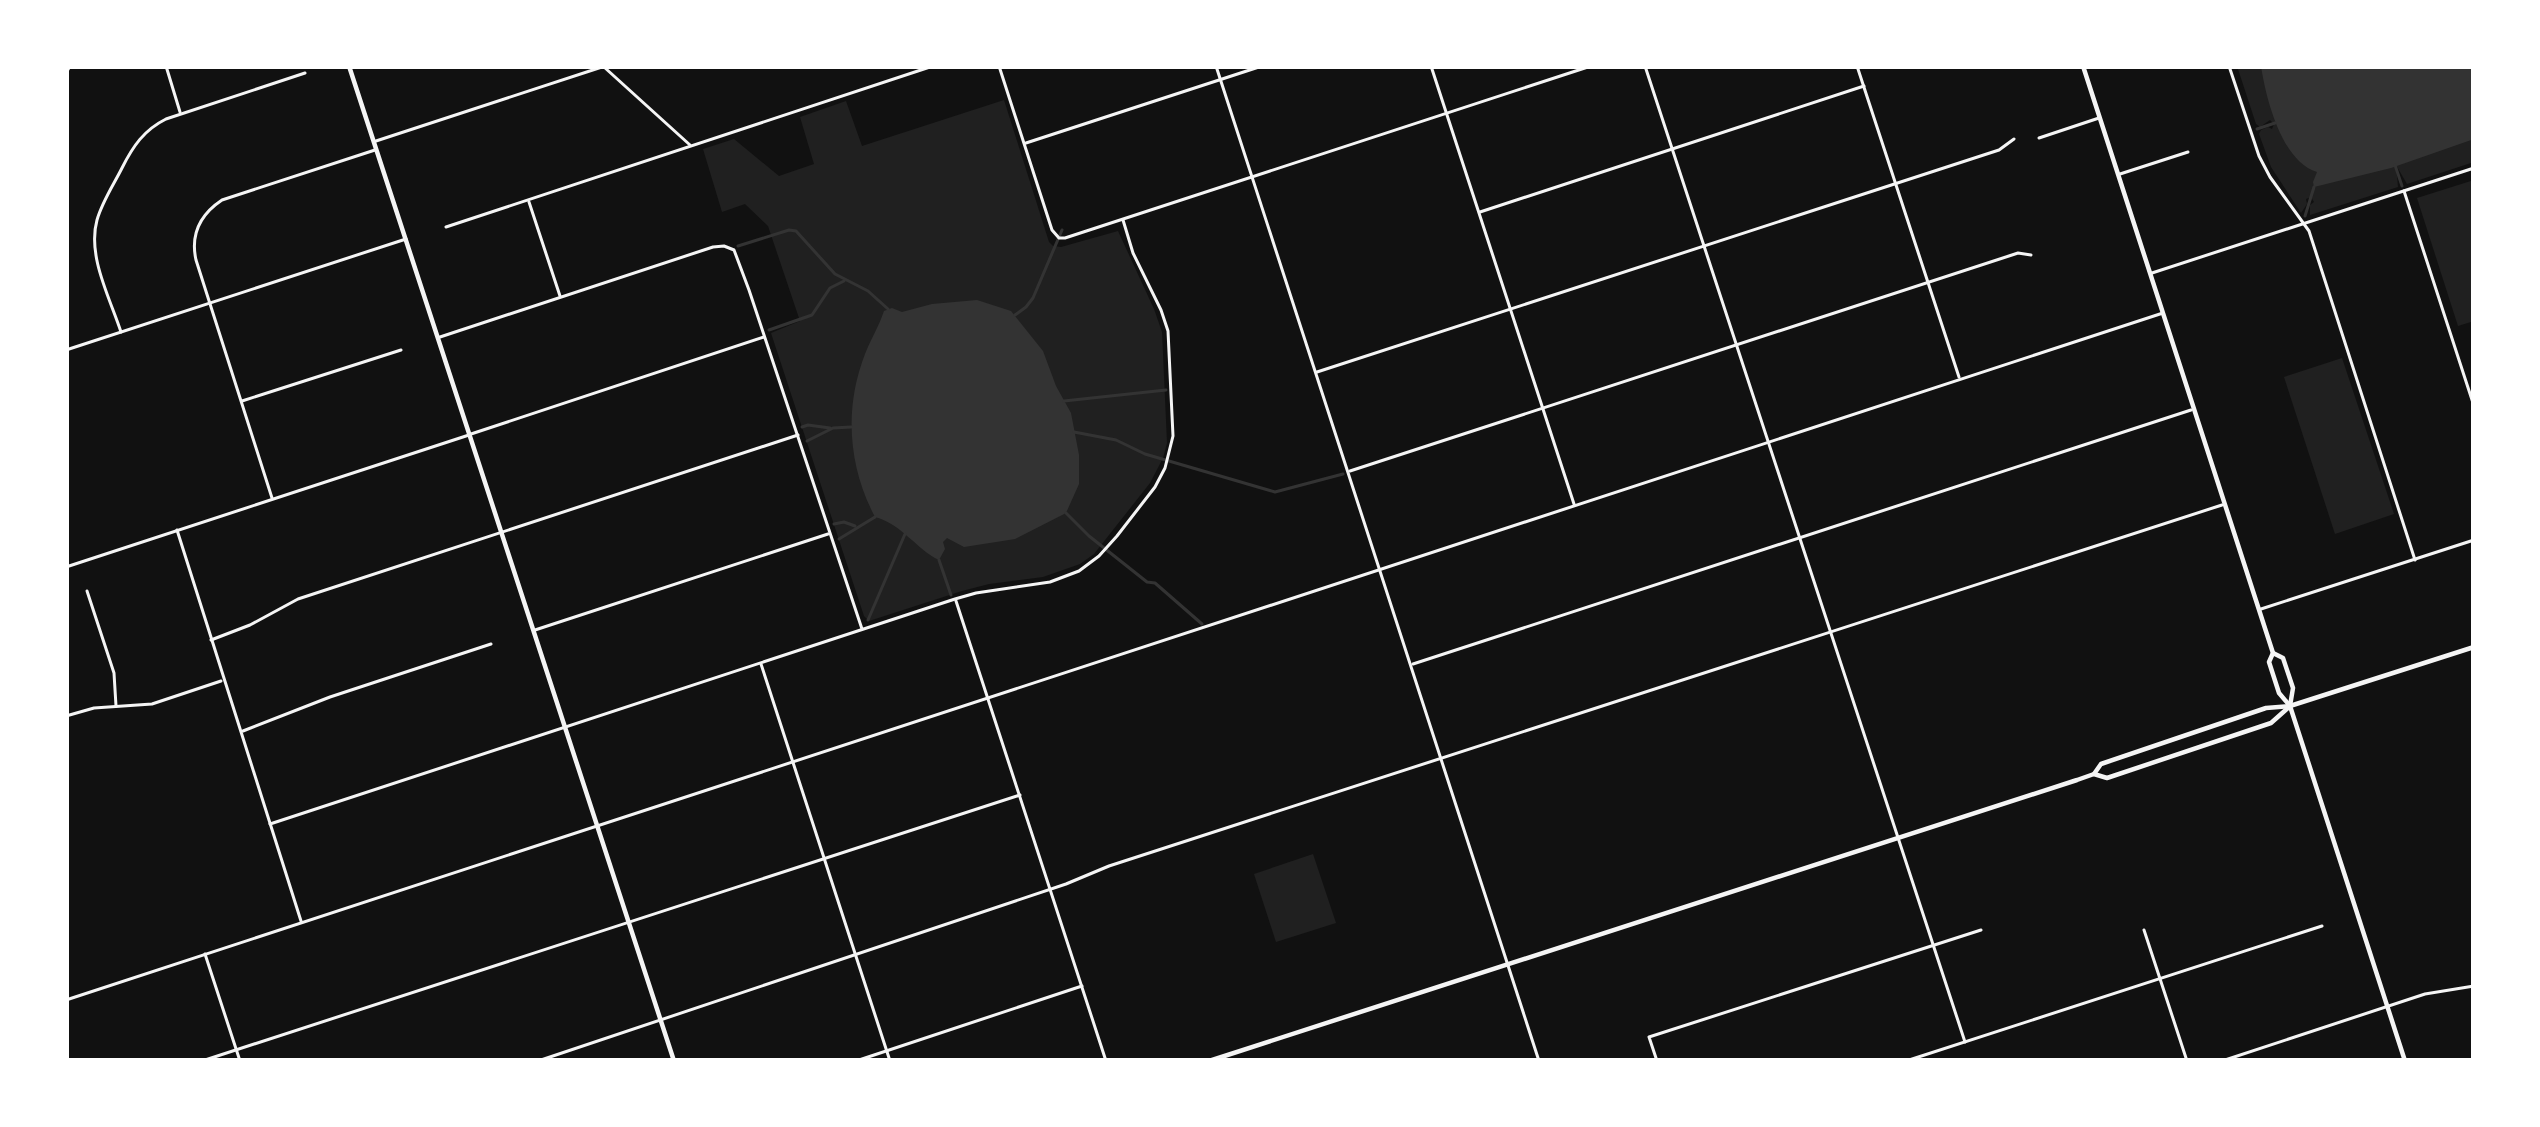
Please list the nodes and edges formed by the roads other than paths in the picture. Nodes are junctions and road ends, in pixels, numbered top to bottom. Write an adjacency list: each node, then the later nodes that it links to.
1 (70, 66): 15 (street)
2 (166, 66): 20 (street)
3 (349, 66): 25 (main road)
4 (603, 66): 25 (street); 26 (street)
5 (933, 66): 26 (street)
6 (999, 66): 24 (street)
7 (1216, 66): 17 (street)
8 (1262, 66): 17 (street)
9 (1430, 66): 19 (street)
10 (1591, 66): 19 (street)
11 (1646, 66): 27 (street)
12 (1857, 66): 18 (street)
13 (2083, 66): 21 (main road)
14 (2229, 66): 37 (street)
15 (66, 73)
16 (305, 73): 20 (street)
17 (1220, 80): 24 (street); 31 (street)
18 (1864, 86): 27 (street); 32 (street)
19 (1446, 113): 31 (street); 35 (street)
20 (181, 114): 48 (street)
21 (2099, 118): 22 (street); 30 (main road)
22 (2039, 138)
23 (2014, 139): 32 (street)
24 (1024, 144): 36 (street)
25 (375, 146): 39 (main road); 45 (street)
26 (691, 147): 34 (street)
27 (1673, 148): 35 (street); 40 (street)
28 (2188, 152): 30 (street)
29 (2474, 169): 33 (street)
30 (2118, 175): 42 (main road)
31 (1252, 177): 36 (street); 54 (street)
32 (1896, 184): 40 (street); 43 (street)
33 (2404, 191): 37 (street); 57 (street)
34 (528, 200): 38 (street); 44 (street)
35 (1478, 212): 46 (street)
36 (1123, 220): 76 (street)
37 (2302, 225): 42 (street); 72 (street)
38 (446, 226)
39 (406, 238): 45 (street); 49 (main road)
40 (1704, 246): 46 (street); 51 (street)
41 (2031, 255): 43 (street)
42 (2150, 274): 47 (main road)
43 (1928, 282): 51 (street); 55 (street)
44 (560, 297): 49 (street); 50 (street)
45 (209, 303): 48 (street); 56 (street)
46 (1510, 310): 54 (street); 58 (street)
47 (2163, 313): 55 (street); 59 (main road)
48 (121, 332): 52 (street)
49 (438, 337): 60 (main road)
50 (765, 337): 60 (street); 61 (street)
51 (1736, 344): 58 (street); 62 (street)
52 (66, 350)
53 (401, 350): 56 (street)
54 (1316, 373): 63 (street)
55 (1960, 379): 62 (street)
56 (241, 402): 64 (street)
57 (2474, 406)
58 (1542, 408): 63 (street); 66 (street)
59 (2194, 408): 65 (main road); 70 (street)
60 (470, 435): 64 (street); 68 (main road)
61 (798, 435): 68 (street); 69 (street)
62 (1768, 442): 66 (street); 70 (street)
63 (1348, 471): 74 (street)
64 (273, 499): 67 (street)
65 (2225, 504): 77 (main road); 80 (street)
66 (1575, 506): 74 (street)
67 (177, 530): 73 (street); 81 (street)
68 (501, 532): 79 (main road); 81 (street)
69 (830, 533): 78 (street); 79 (street)
70 (1799, 537): 80 (street); 86 (street)
71 (2474, 540): 72 (street)
72 (2414, 560): 77 (street)
73 (66, 567)
74 (1381, 570): 86 (street); 88 (street)
75 (87, 591): 90 (street)
76 (955, 599): 78 (street); 88 (street)
77 (2260, 609): 84 (main road)
78 (862, 630): 85 (street)
79 (534, 631): 92 (main road)
80 (1830, 633): 94 (street); 100 (street)
81 (212, 640): 87 (street)
82 (491, 644): 93 (street)
83 (2474, 647): 89 (main road)
84 (2273, 653): 89 (main road); 89 (main road)
85 (761, 664): 92 (street); 95 (street)
86 (1411, 664): 94 (street)
87 (224, 680): 90 (street); 93 (street)
88 (988, 699): 95 (street); 97 (street)
89 (2290, 706): 96 (main road); 96 (main road); 116 (main road)
90 (116, 707): 91 (street)
91 (66, 716)
92 (566, 728): 98 (street); 99 (main road)
93 (241, 732): 98 (street)
94 (1442, 759): 102 (street); 111 (street)
95 (793, 763): 99 (street); 101 (street)
96 (2094, 774): 100 (main road)
97 (1020, 795): 101 (street); 102 (street)
98 (270, 824): 104 (street)
99 (598, 826): 103 (main road); 104 (street)
100 (1898, 837): 108 (street); 111 (main road)
101 (824, 859): 103 (street); 110 (street)
102 (1051, 890): 110 (street); 113 (street)
103 (629, 922): 117 (main road); 119 (street)
104 (302, 923): 109 (street)
105 (2321, 926): 112 (street)
106 (1981, 930): 108 (street)
107 (2144, 930): 112 (street)
108 (1934, 945): 118 (street); 131 (street)
109 (205, 954): 115 (street); 119 (street)
110 (856, 955): 117 (street); 120 (street)
111 (1508, 964): 121 (main road); 130 (street)
112 (2160, 978): 118 (street); 133 (street)
113 (1082, 986): 120 (street); 128 (street)
114 (2474, 986): 116 (street)
115 (66, 1000)
116 (2387, 1007): 134 (street); 135 (main road)
117 (661, 1022): 124 (street); 125 (main road)
118 (1965, 1042): 132 (street)
119 (236, 1050): 122 (street); 123 (street)
120 (886, 1051): 126 (street); 127 (street)
121 (1233, 1058): 129 (main road)
122 (202, 1061)
123 (240, 1061)
124 (538, 1061)
125 (674, 1061)
126 (856, 1061)
127 (890, 1061)
128 (1106, 1061)
129 (1209, 1061)
130 (1539, 1061)
131 (1657, 1061)
132 (1906, 1061)
133 (2187, 1061)
134 (2222, 1061)
135 (2404, 1061)

